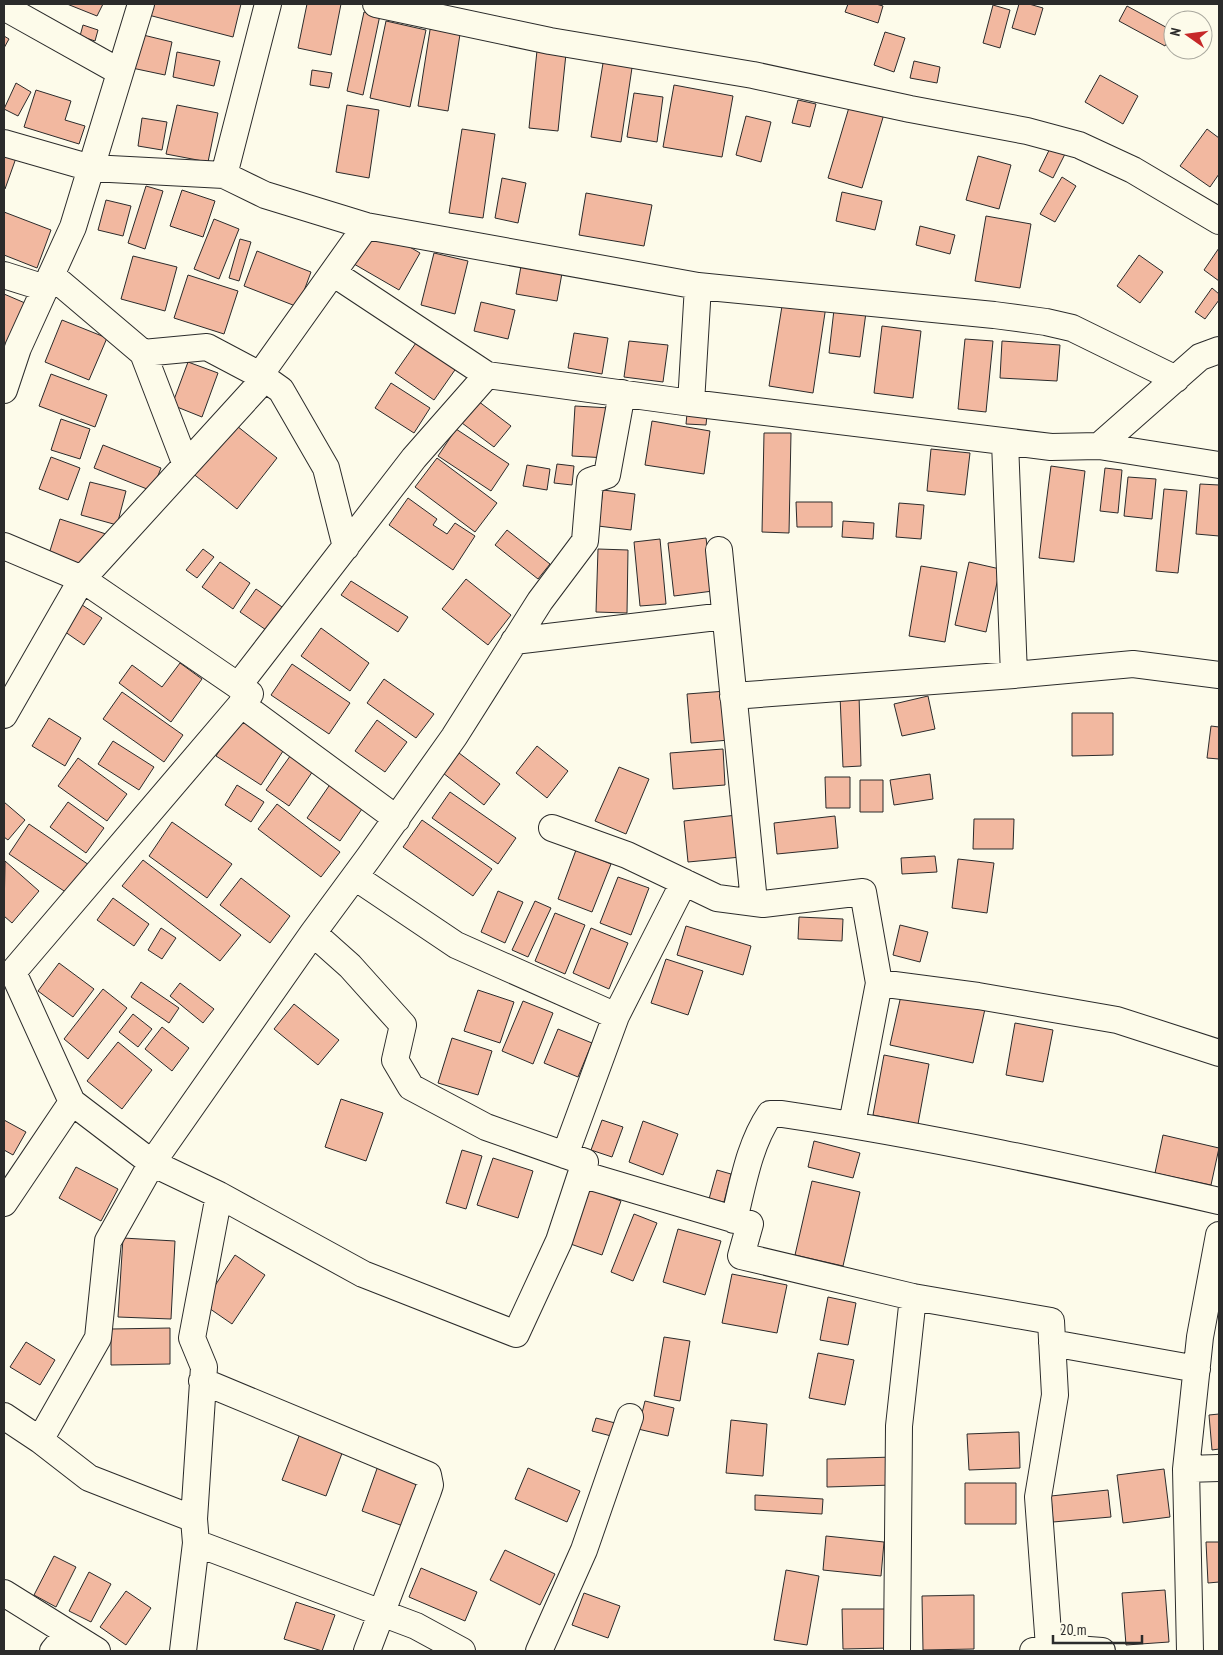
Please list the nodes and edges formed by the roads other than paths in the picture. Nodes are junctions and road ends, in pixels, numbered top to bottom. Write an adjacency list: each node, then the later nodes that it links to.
1 (141, 4): 5 (street)
2 (268, 4): 8 (street)
3 (376, 4): 9 (street)
4 (4, 7): 5 (street)
5 (120, 72): 7 (street)
6 (4, 143): 7 (street)
7 (90, 168): 8 (street); 13 (street)
8 (224, 175): 10 (street)
9 (1219, 221)
10 (366, 226): 11 (street); 14 (street)
11 (333, 273): 17 (street); 18 (street)
12 (4, 275): 13 (street)
13 (48, 281): 16 (street); 20 (street)
14 (698, 286): 19 (street); 22 (street)
15 (1219, 350): 19 (street)
16 (143, 353): 17 (street); 25 (street)
17 (260, 375): 25 (street); 28 (street)
18 (487, 375): 21 (street); 28 (street)
19 (1176, 379): 24 (street)
20 (4, 390)
21 (622, 393): 22 (street); 32 (street)
22 (691, 403): 23 (street)
23 (1006, 442): 24 (street); 33 (street)
24 (1099, 446): 26 (street)
25 (186, 465): 30 (street)
26 (1219, 465)
27 (4, 546): 30 (street)
28 (346, 547): 35 (street)
29 (719, 550): 31 (street)
30 (82, 579): 35 (street); 37 (street)
31 (725, 616): 32 (street); 36 (street)
32 (514, 641): 38 (street)
33 (1014, 675): 34 (street); 36 (street)
34 (1219, 675)
35 (240, 695): 38 (street); 44 (street)
36 (733, 696): 42 (street)
37 (4, 715)
38 (397, 818): 40 (street)
39 (552, 828): 41 (street)
40 (355, 877): 43 (street); 46 (street)
41 (684, 882): 42 (street); 46 (street)
42 (754, 902): 45 (street)
43 (313, 933): 50 (street); 51 (street)
44 (8, 966): 48 (street)
45 (879, 984): 47 (street); 49 (street)
46 (616, 1016): 51 (street)
47 (1219, 1053)
48 (72, 1102): 50 (street); 52 (street)
49 (852, 1124): 54 (street); 56 (street)
50 (152, 1163): 53 (street); 65 (street)
51 (573, 1164): 53 (street); 56 (street)
52 (11, 1175): 55 (street)
53 (219, 1195): 62 (street)
54 (1219, 1201)
55 (4, 1203)
56 (734, 1220): 59 (street)
57 (1219, 1235): 58 (street)
58 (1216, 1272): 61 (street)
59 (914, 1297): 60 (street); 78 (street)
60 (1052, 1343): 61 (street); 72 (street)
61 (1197, 1369): 67 (street)
62 (202, 1381): 68 (street); 70 (street)
63 (4, 1416): 65 (street)
64 (630, 1417): 77 (street)
65 (40, 1440): 68 (street)
66 (1219, 1468): 67 (street)
67 (1186, 1469): 80 (street)
68 (195, 1531): 70 (street); 74 (street)
69 (4, 1593): 71 (street)
70 (381, 1613): 75 (street); 76 (street)
71 (60, 1642): 73 (street)
72 (1043, 1650): 79 (street)
73 (97, 1651)
74 (183, 1651)
75 (367, 1651)
76 (462, 1651)
77 (539, 1651)
78 (897, 1651)
79 (1102, 1651)
80 (1190, 1651)

